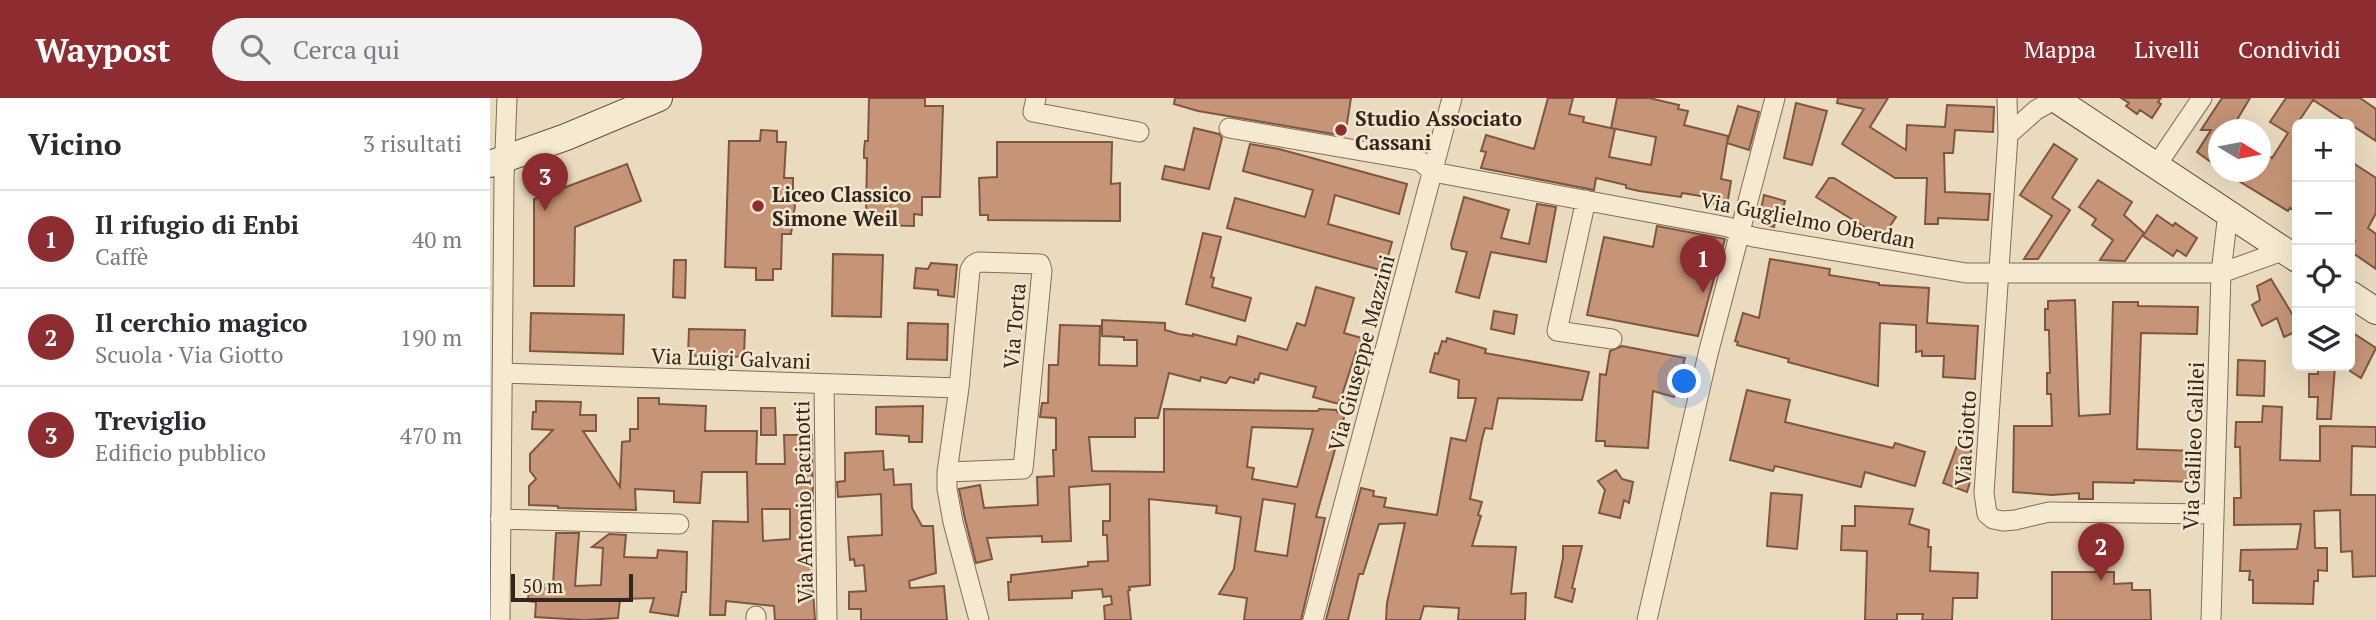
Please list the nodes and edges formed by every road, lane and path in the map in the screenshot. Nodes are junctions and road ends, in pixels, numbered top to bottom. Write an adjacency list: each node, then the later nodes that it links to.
1 (507, 98): 12 (street)
2 (659, 98): 12 (main road)
3 (1035, 98): 10 (street)
4 (1452, 98): 14 (street, Via Giuseppe Mazzini)
5 (1775, 98): 17 (street)
6 (2007, 98): 11 (street, Via Giotto)
7 (2202, 98): 13 (street)
8 (2055, 99): 11 (street); 13 (main road)
9 (1229, 128): 14 (street, Via Guglielmo Oberdan)
10 (1139, 132)
11 (2008, 135): 21 (street, Via Giotto)
12 (498, 161): 26 (street)
13 (2156, 166): 16 (main road)
14 (1433, 172): 15 (street, Via Guglielmo Oberdan); 36 (street, Via Giuseppe Mazzini)
15 (1586, 200): 17 (street, Via Guglielmo Oberdan); 25 (street)
16 (2228, 213): 18 (main road); 22 (street, Via Galileo Galilei)
17 (1740, 232): 21 (street, Via Guglielmo Oberdan); 37 (street)
18 (2255, 232): 19 (main road); 20 (street)
19 (2291, 255): 20 (street)
20 (2254, 261): 22 (street)
21 (1998, 274): 22 (street, Via Guglielmo Oberdan); 30 (street, Via Giotto)
22 (2221, 274): 30 (street, Via Galileo Galilei)
23 (2355, 297): 24 (main road)
24 (2376, 311)
25 (1612, 339)
26 (502, 373): 27 (street, Via Luigi Galvani); 31 (street)
27 (824, 384): 28 (street, Via Luigi Galvani); 34 (street, Via Antonio Pacinotti)
28 (959, 388): 29 (street, Via Torta); 29 (street, Via Torta)
29 (947, 472): 35 (street, Via Torta)
30 (2214, 514): 38 (street, Via Galileo Galilei)
31 (500, 519): 32 (street); 33 (street)
32 (679, 524)
33 (500, 620)
34 (827, 620)
35 (979, 620)
36 (1313, 620)
37 (1647, 620)
38 (2211, 620)

